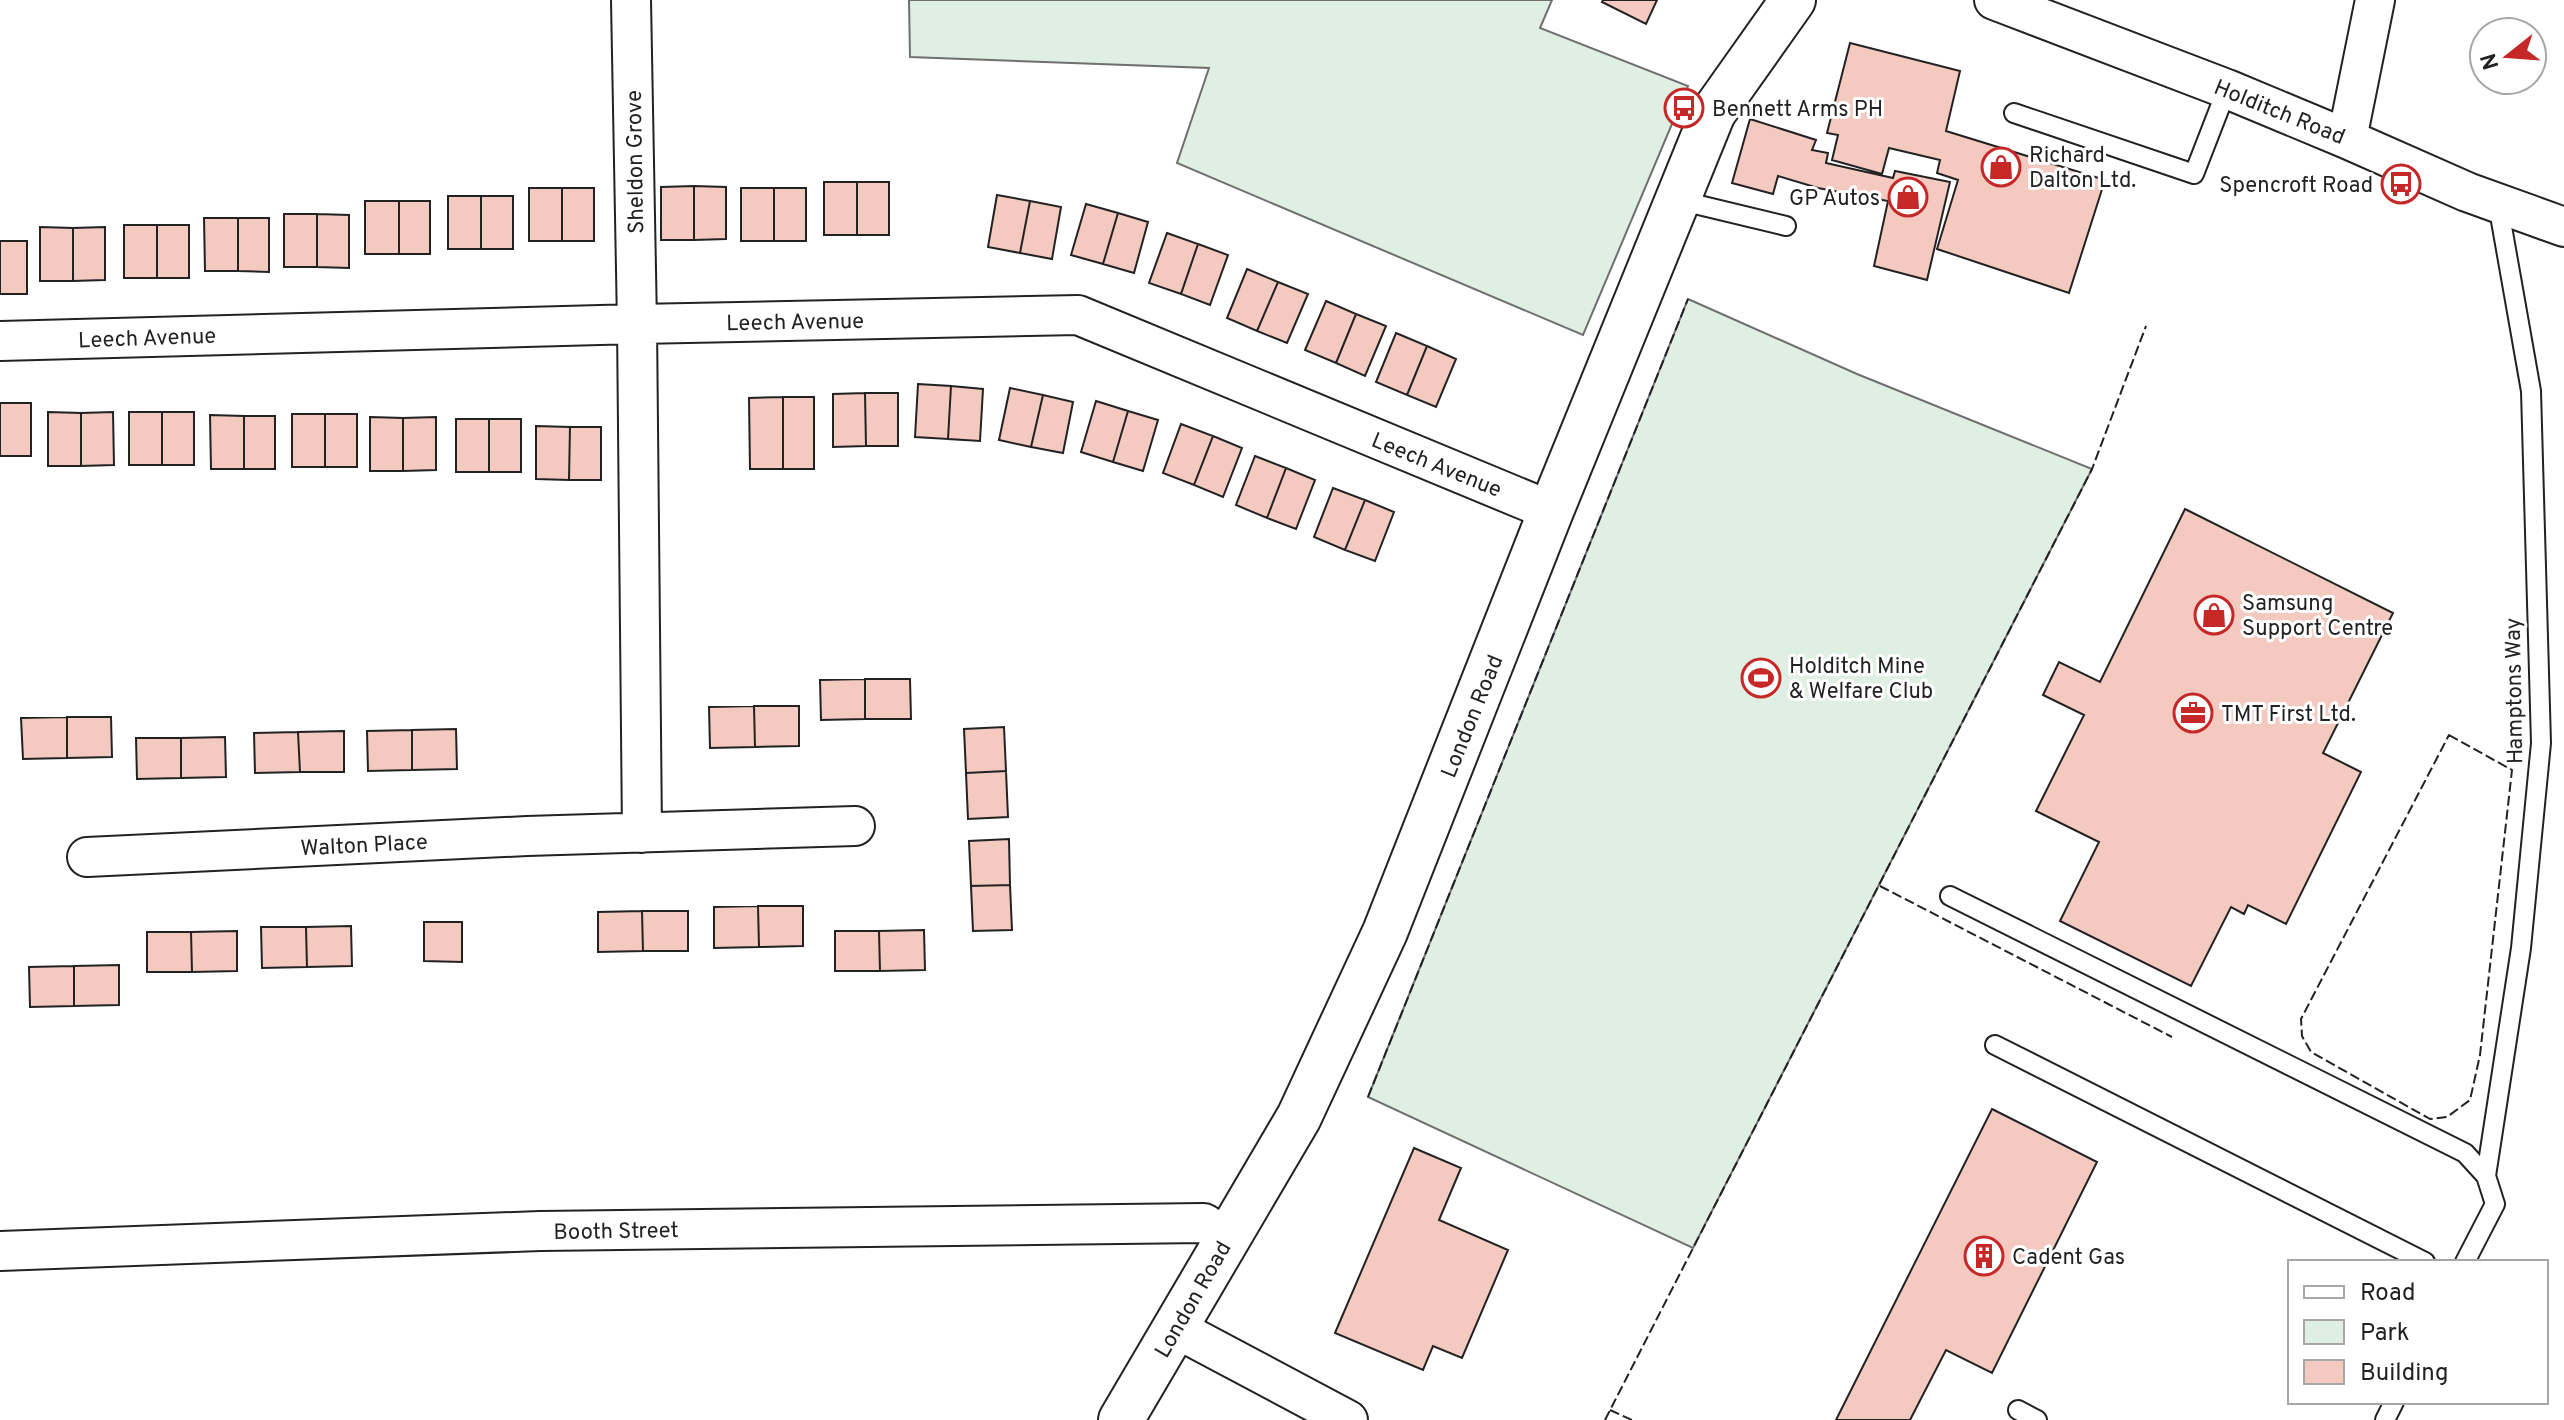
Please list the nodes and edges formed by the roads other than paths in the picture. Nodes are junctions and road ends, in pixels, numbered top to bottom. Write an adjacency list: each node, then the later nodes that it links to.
1 (631, 0): 12 (street, Sheldon Grove)
2 (1793, 0): 8 (main road, London Road)
3 (1994, 0): 5 (street, Holditch Road)
4 (2375, 0): 7 (street)
5 (2227, 89): 6 (lane); 7 (street, Holditch Road)
6 (2014, 113)
7 (2347, 139): 9 (street, Holditch Road)
8 (1678, 200): 10 (lane); 14 (main road, London Road)
9 (2498, 204): 11 (street, Holditch Road); 20 (lane, Hamptons Way)
10 (1786, 226)
11 (2564, 227)
12 (637, 324): 13 (street, Leech Avenue); 14 (street, Leech Avenue); 16 (street)
13 (0, 341)
14 (1551, 511): 21 (main road, London Road)
15 (855, 826): 16 (street, Walton Place)
16 (642, 833): 17 (street, Walton Place)
17 (87, 857)
18 (1950, 896): 20 (lane)
19 (1995, 1045): 23 (lane)
20 (2486, 1176): 24 (lane, Hamptons Way)
21 (1228, 1238): 22 (street, Booth Street); 25 (main road, London Road)
22 (0, 1251)
23 (2421, 1260)
24 (2466, 1260)
25 (1175, 1328): 27 (main road, London Road); 28 (street)
26 (2018, 1410): 29 (lane)
27 (1121, 1420)
28 (1348, 1420)
29 (2037, 1420)

